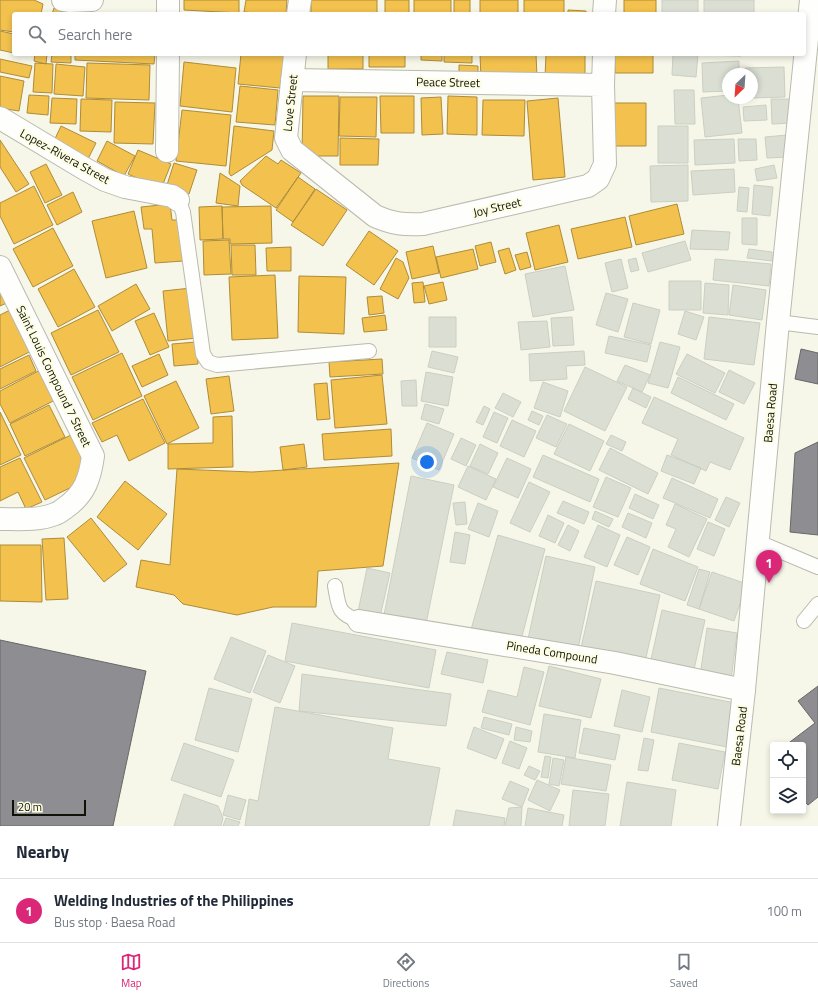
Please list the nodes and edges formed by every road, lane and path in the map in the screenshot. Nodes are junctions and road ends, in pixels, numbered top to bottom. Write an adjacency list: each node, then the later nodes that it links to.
1 (63, 0): 2 (street)
2 (92, 0)
3 (168, 0): 7 (street)
4 (300, 0): 8 (street)
5 (605, 0): 9 (street)
6 (811, 0): 10 (street, Baesa Road)
7 (168, 12)
8 (298, 12)
9 (604, 12)
10 (806, 49)
11 (168, 56): 19 (street)
12 (295, 56): 15 (street, Love Street)
13 (604, 56): 16 (street, Joy Street)
14 (805, 56): 22 (street, Baesa Road)
15 (292, 80): 16 (street, Peace Street); 18 (street, Love Street)
16 (603, 85): 18 (street, Joy Street)
17 (0, 118): 20 (street, Lopez-Rivera Street)
18 (292, 150)
19 (168, 152)
20 (178, 200): 24 (lane)
21 (0, 267): 25 (street, Saint Louis Compound 7 Street)
22 (778, 322): 23 (lane); 26 (street, Baesa Road)
23 (818, 327)
24 (370, 350)
25 (0, 520)
26 (758, 542): 27 (lane); 32 (street, Baesa Road)
27 (818, 566)
28 (335, 586): 30 (lane)
29 (818, 604): 31 (lane)
30 (359, 621): 32 (street, Pineda Compound)
31 (804, 621)
32 (744, 690): 33 (street, Baesa Road)
33 (728, 826)

